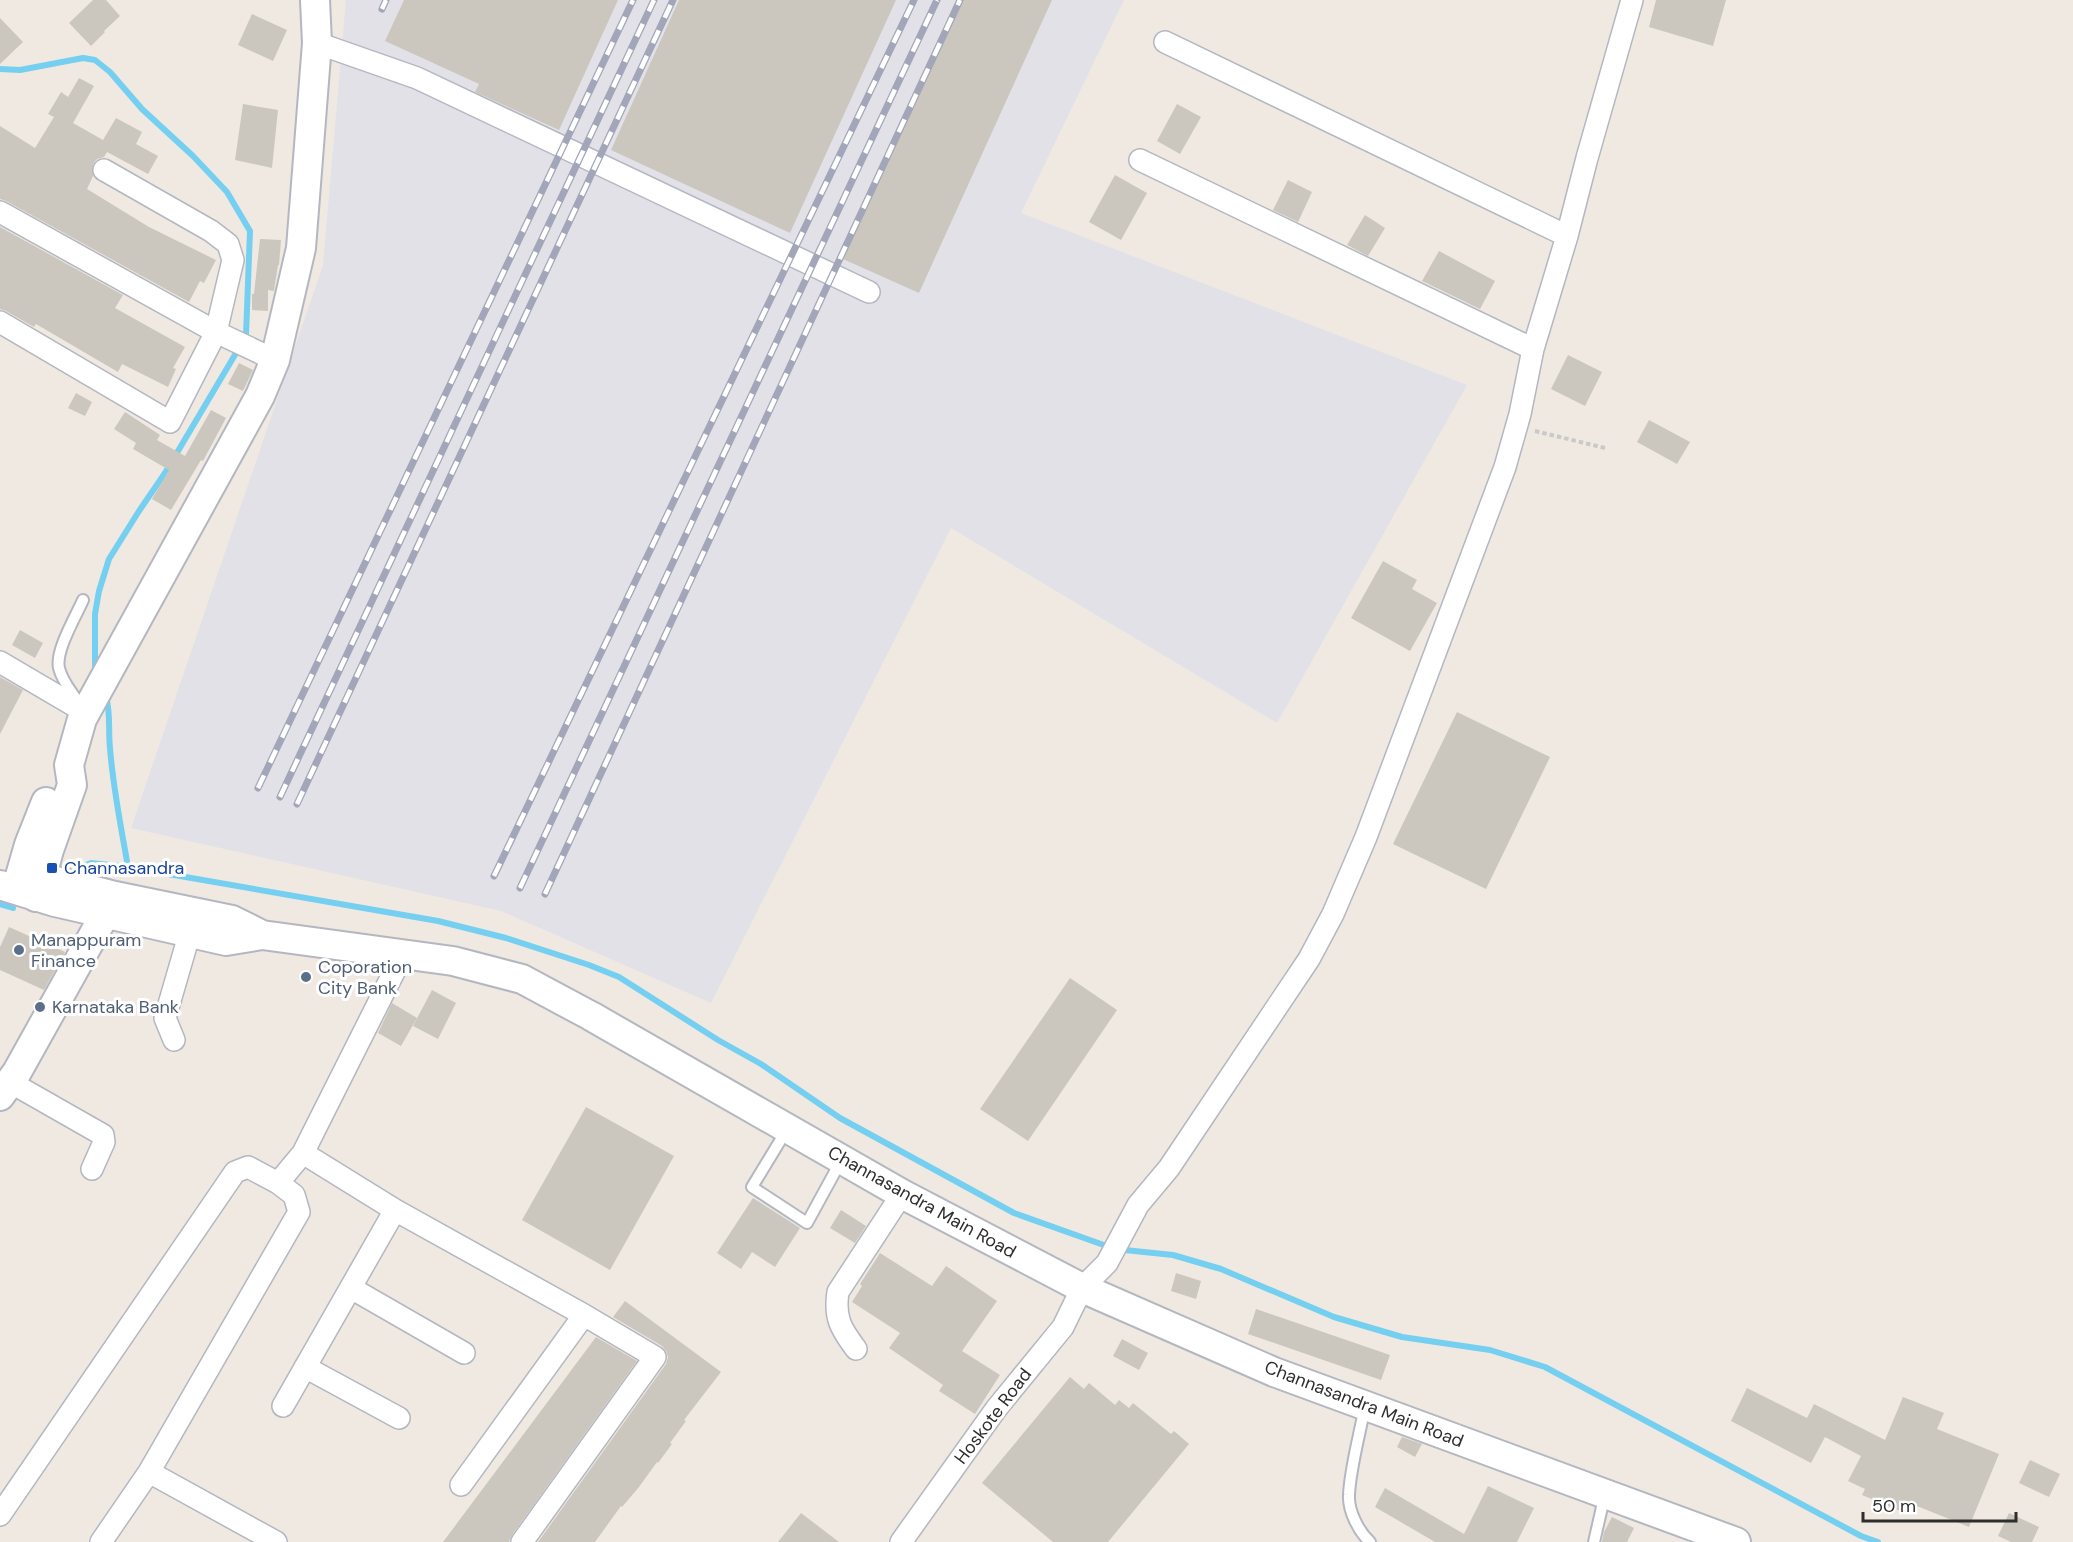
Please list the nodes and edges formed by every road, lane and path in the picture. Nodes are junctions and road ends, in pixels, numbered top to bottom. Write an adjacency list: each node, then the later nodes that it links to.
1 (315, 0): 4 (main road)
2 (1632, 0): 8 (street, Hoskote Road)
3 (1165, 42): 8 (street)
4 (317, 43): 9 (street); 13 (main road)
5 (1140, 160): 12 (street)
6 (104, 170): 11 (street)
7 (0, 212): 11 (street)
8 (1568, 236): 12 (street, Hoskote Road)
9 (869, 292)
10 (0, 322): 11 (street)
11 (216, 332): 13 (street)
12 (1533, 350): 14 (street, Hoskote Road)
13 (275, 360): 18 (main road)
14 (1516, 427): 15 (path); 34 (street, Hoskote Road)
15 (1605, 448)
16 (83, 600): 18 (lane)
17 (0, 662): 18 (street)
18 (85, 712): 19 (main road)
19 (19, 881): 20 (main road, Channasandra Main Road)
20 (110, 905): 21 (main road, Channasandra Main Road); 22 (main road); 25 (main road)
21 (190, 932): 22 (main road, Channasandra Main Road); 24 (street)
22 (262, 935): 23 (main road, Channasandra Main Road)
23 (403, 954): 26 (main road, Channasandra Main Road); 27 (street)
24 (174, 1040)
25 (5, 1089): 29 (street)
26 (788, 1129): 28 (main road, Channasandra Main Road); 28 (lane)
27 (303, 1153): 30 (street); 32 (street)
28 (842, 1159): 31 (main road, Channasandra Main Road)
29 (92, 1169)
30 (278, 1183): 42 (street); 45 (street)
31 (902, 1194): 34 (main road, Channasandra Main Road); 36 (street)
32 (395, 1210): 33 (street); 35 (street)
33 (351, 1288): 37 (street); 38 (street)
34 (1082, 1288): 39 (main road, Channasandra Main Road); 49 (street, Hoskote Road)
35 (584, 1315): 43 (street); 48 (street)
36 (856, 1349)
37 (465, 1353)
38 (305, 1367): 40 (street); 41 (street)
39 (1365, 1405): 44 (main road, Channasandra Main Road); 50 (lane)
40 (283, 1406)
41 (399, 1418)
42 (149, 1472): 46 (street); 47 (street)
43 (461, 1485)
44 (1605, 1494): 51 (lane); 52 (main road, Channasandra Main Road)
45 (0, 1515)
46 (101, 1542)
47 (276, 1542)
48 (522, 1542)
49 (901, 1542)
50 (1370, 1542)
51 (1594, 1542)
52 (1736, 1542)

